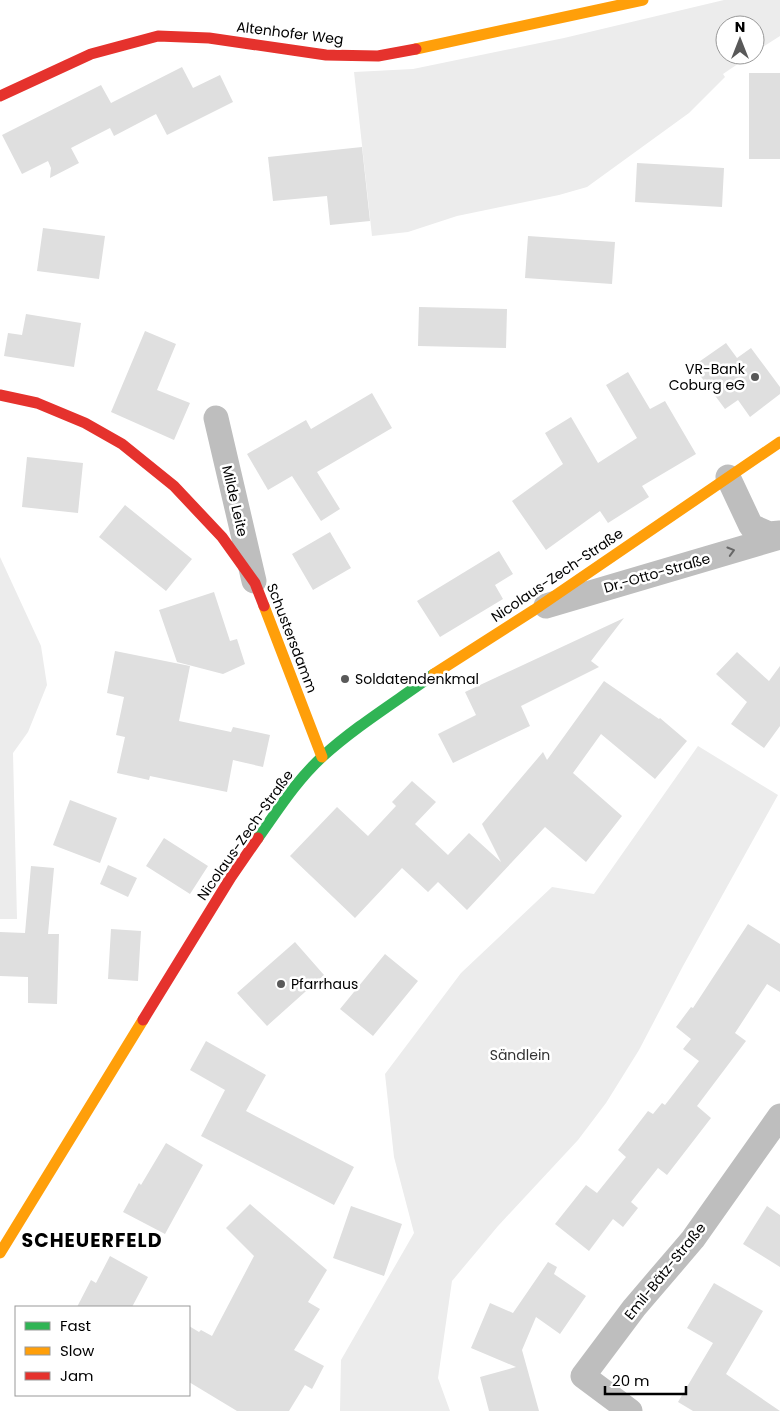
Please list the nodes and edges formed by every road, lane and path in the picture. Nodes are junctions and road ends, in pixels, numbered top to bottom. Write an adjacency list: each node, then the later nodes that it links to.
1 (642, 0): 2 (street, Altenhofer Weg)
2 (0, 96)
3 (0, 394): 9 (street, Schustersdamm)
4 (216, 418): 9 (street, Milde Leite)
5 (780, 442): 6 (street, Nicolaus-Zech-Straße)
6 (728, 478): 7 (street); 10 (street, Nicolaus-Zech-Straße)
7 (780, 533)
8 (780, 537): 10 (street, Dr.-Otto-Straße, one-way to 8)
9 (255, 583): 11 (street, Schustersdamm)
10 (534, 610): 11 (street, Nicolaus-Zech-Straße)
11 (322, 757): 13 (street, Nicolaus-Zech-Straße)
12 (780, 1116): 14 (street, Emil-Bätz-Straße)
13 (0, 1253)
14 (630, 1411)

